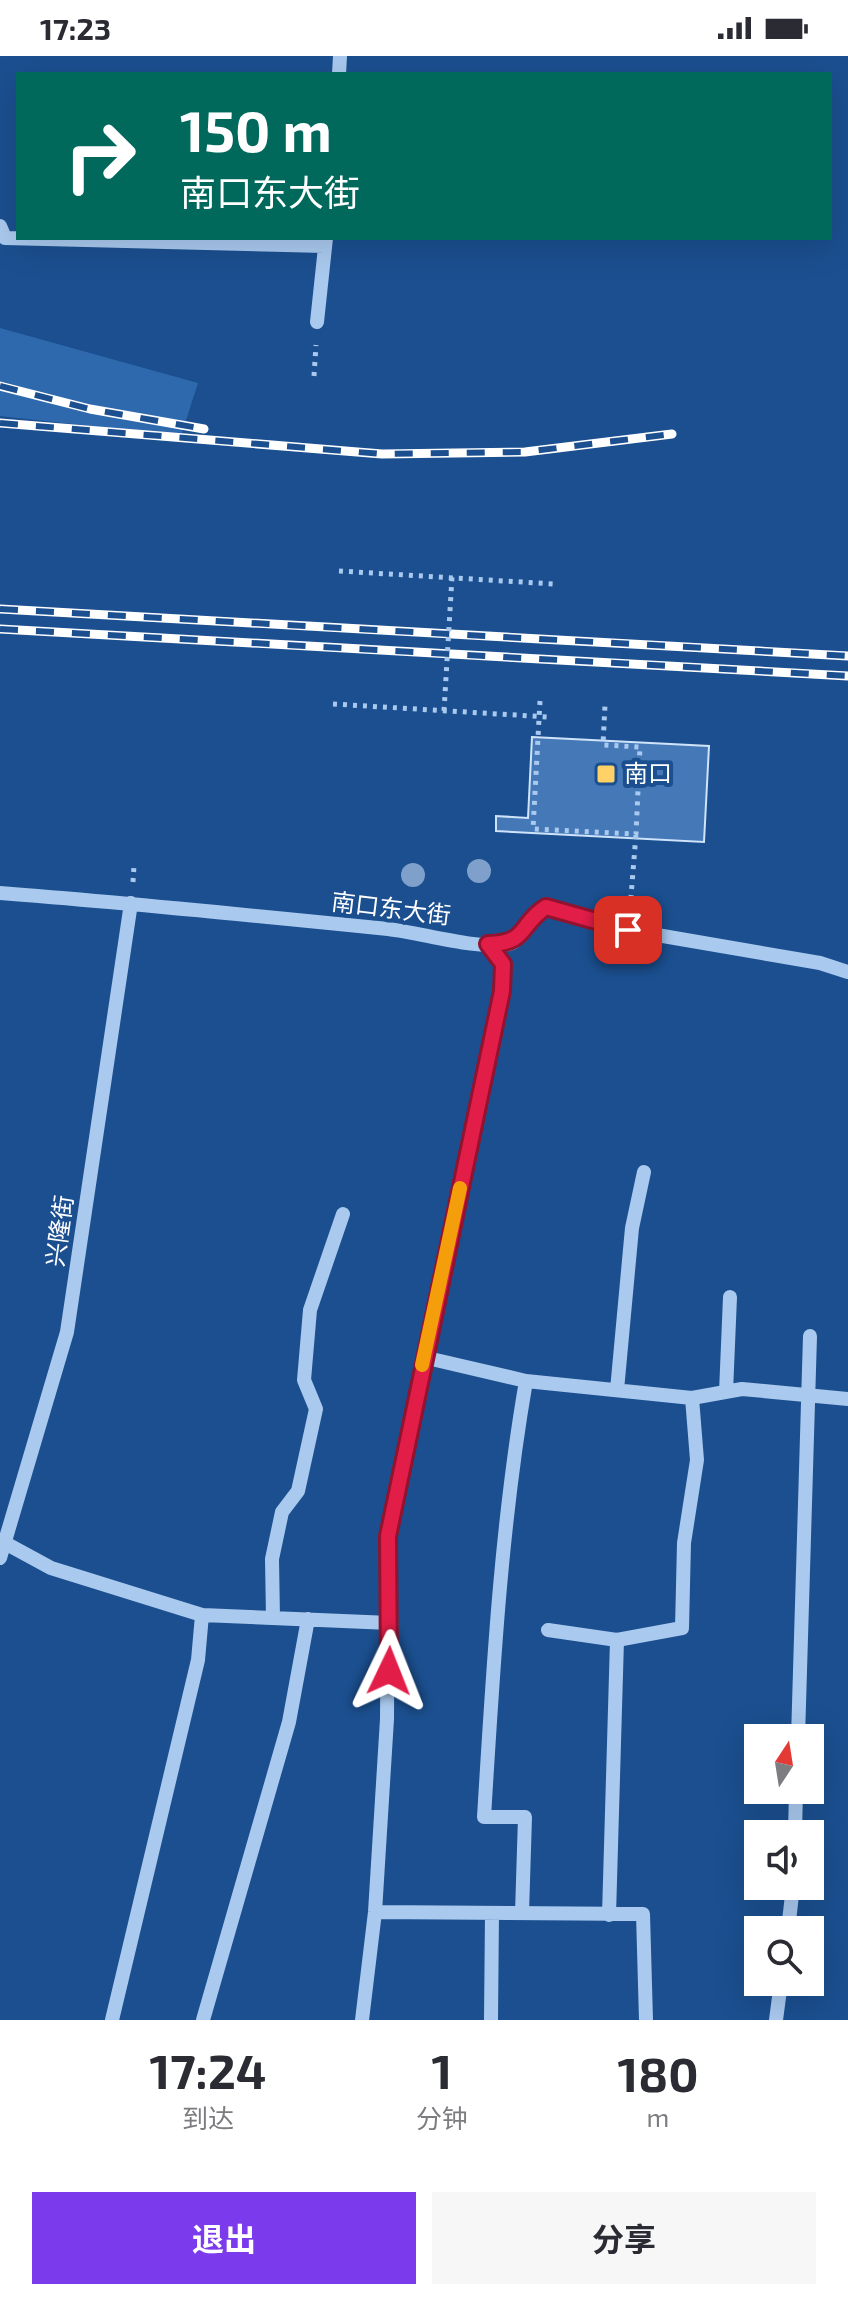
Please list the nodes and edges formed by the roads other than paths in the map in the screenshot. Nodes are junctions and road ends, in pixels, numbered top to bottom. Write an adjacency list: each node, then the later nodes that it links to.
1 (0, 226): 2 (street)
2 (16, 238)
3 (166, 240): 4 (street)
4 (326, 242): 5 (street)
5 (317, 322)
6 (0, 893): 7 (street, 南口东大街)
7 (131, 903): 8 (street, 南口东大街); 21 (street, 兴隆街)
8 (488, 944): 9 (street, 南口东大街); 14 (street)
9 (848, 972)
10 (644, 1172): 16 (street)
11 (343, 1214): 24 (street)
12 (730, 1297): 17 (street)
13 (810, 1336): 18 (street)
14 (423, 1357): 15 (street); 26 (street)
15 (526, 1381): 16 (street); 32 (street)
16 (617, 1390): 19 (street)
17 (726, 1392): 18 (street); 19 (street)
18 (805, 1396): 20 (street); 29 (street)
19 (692, 1398): 28 (street)
20 (848, 1399)
21 (5, 1543): 22 (street, 兴隆街); 23 (street)
22 (0, 1558)
23 (202, 1615): 24 (street); 35 (street)
24 (273, 1618): 25 (street)
25 (308, 1619): 26 (street); 36 (street)
26 (390, 1623): 30 (street)
27 (548, 1630): 28 (street)
28 (617, 1640): 33 (street)
29 (798, 1724)
30 (375, 1912): 31 (street); 37 (street)
31 (492, 1913): 32 (street); 38 (street)
32 (522, 1913): 33 (street)
33 (609, 1915): 39 (street)
34 (779, 1996): 40 (street)
35 (112, 2020)
36 (203, 2020)
37 (362, 2020)
38 (491, 2020)
39 (646, 2020)
40 (776, 2020)

